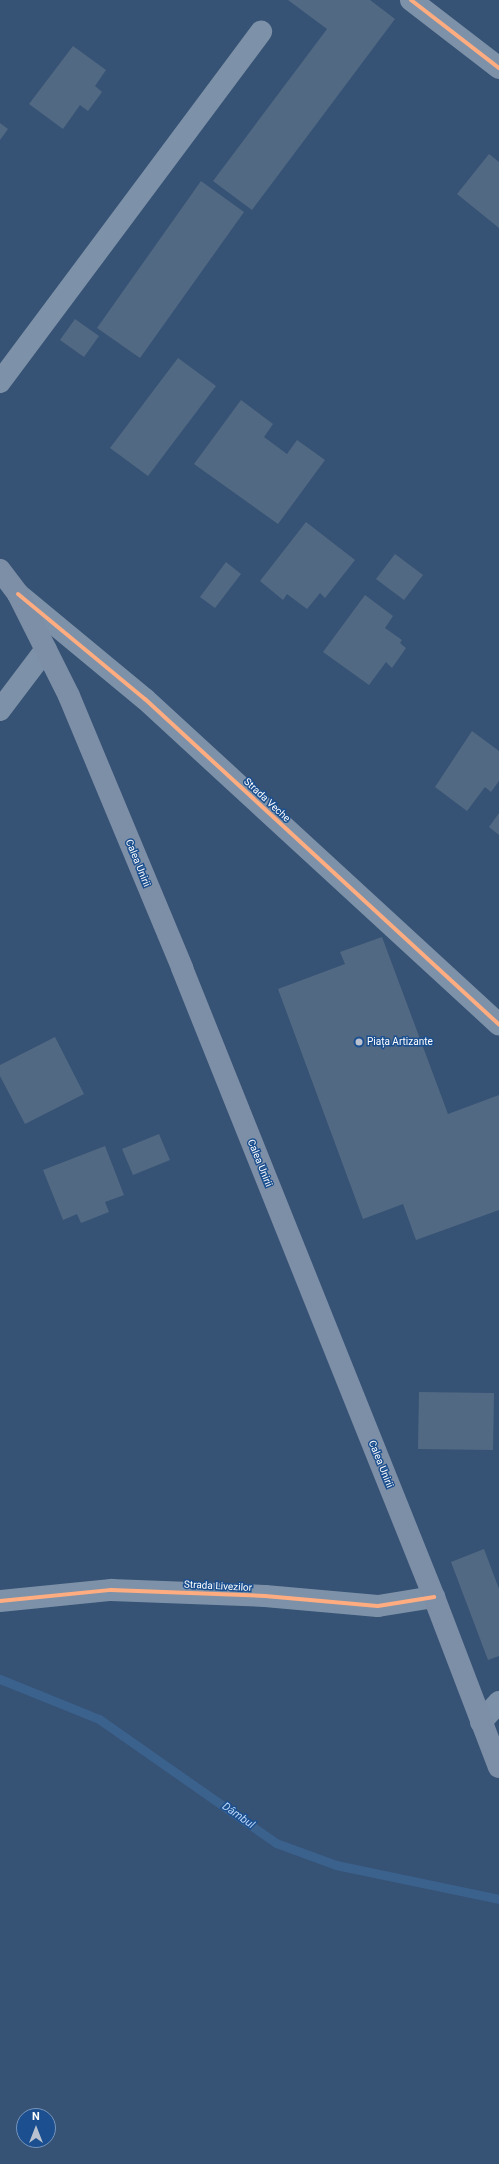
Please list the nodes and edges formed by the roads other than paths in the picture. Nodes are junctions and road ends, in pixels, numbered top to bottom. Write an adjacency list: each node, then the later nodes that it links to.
1 (411, 0): 3 (street)
2 (261, 32): 4 (street)
3 (499, 68)
4 (0, 382)
5 (0, 570): 6 (main road, Calea Unirii)
6 (18, 594): 7 (main road, Calea Unirii); 9 (street, Strada Veche)
7 (46, 649): 8 (street); 10 (main road, Calea Unirii)
8 (0, 710)
9 (499, 1026)
10 (434, 1597): 11 (street, Strada Livezilor); 13 (main road, Calea Unirii)
11 (0, 1601)
12 (499, 1702): 13 (street)
13 (482, 1722): 14 (main road, Calea Unirii)
14 (499, 1767)

